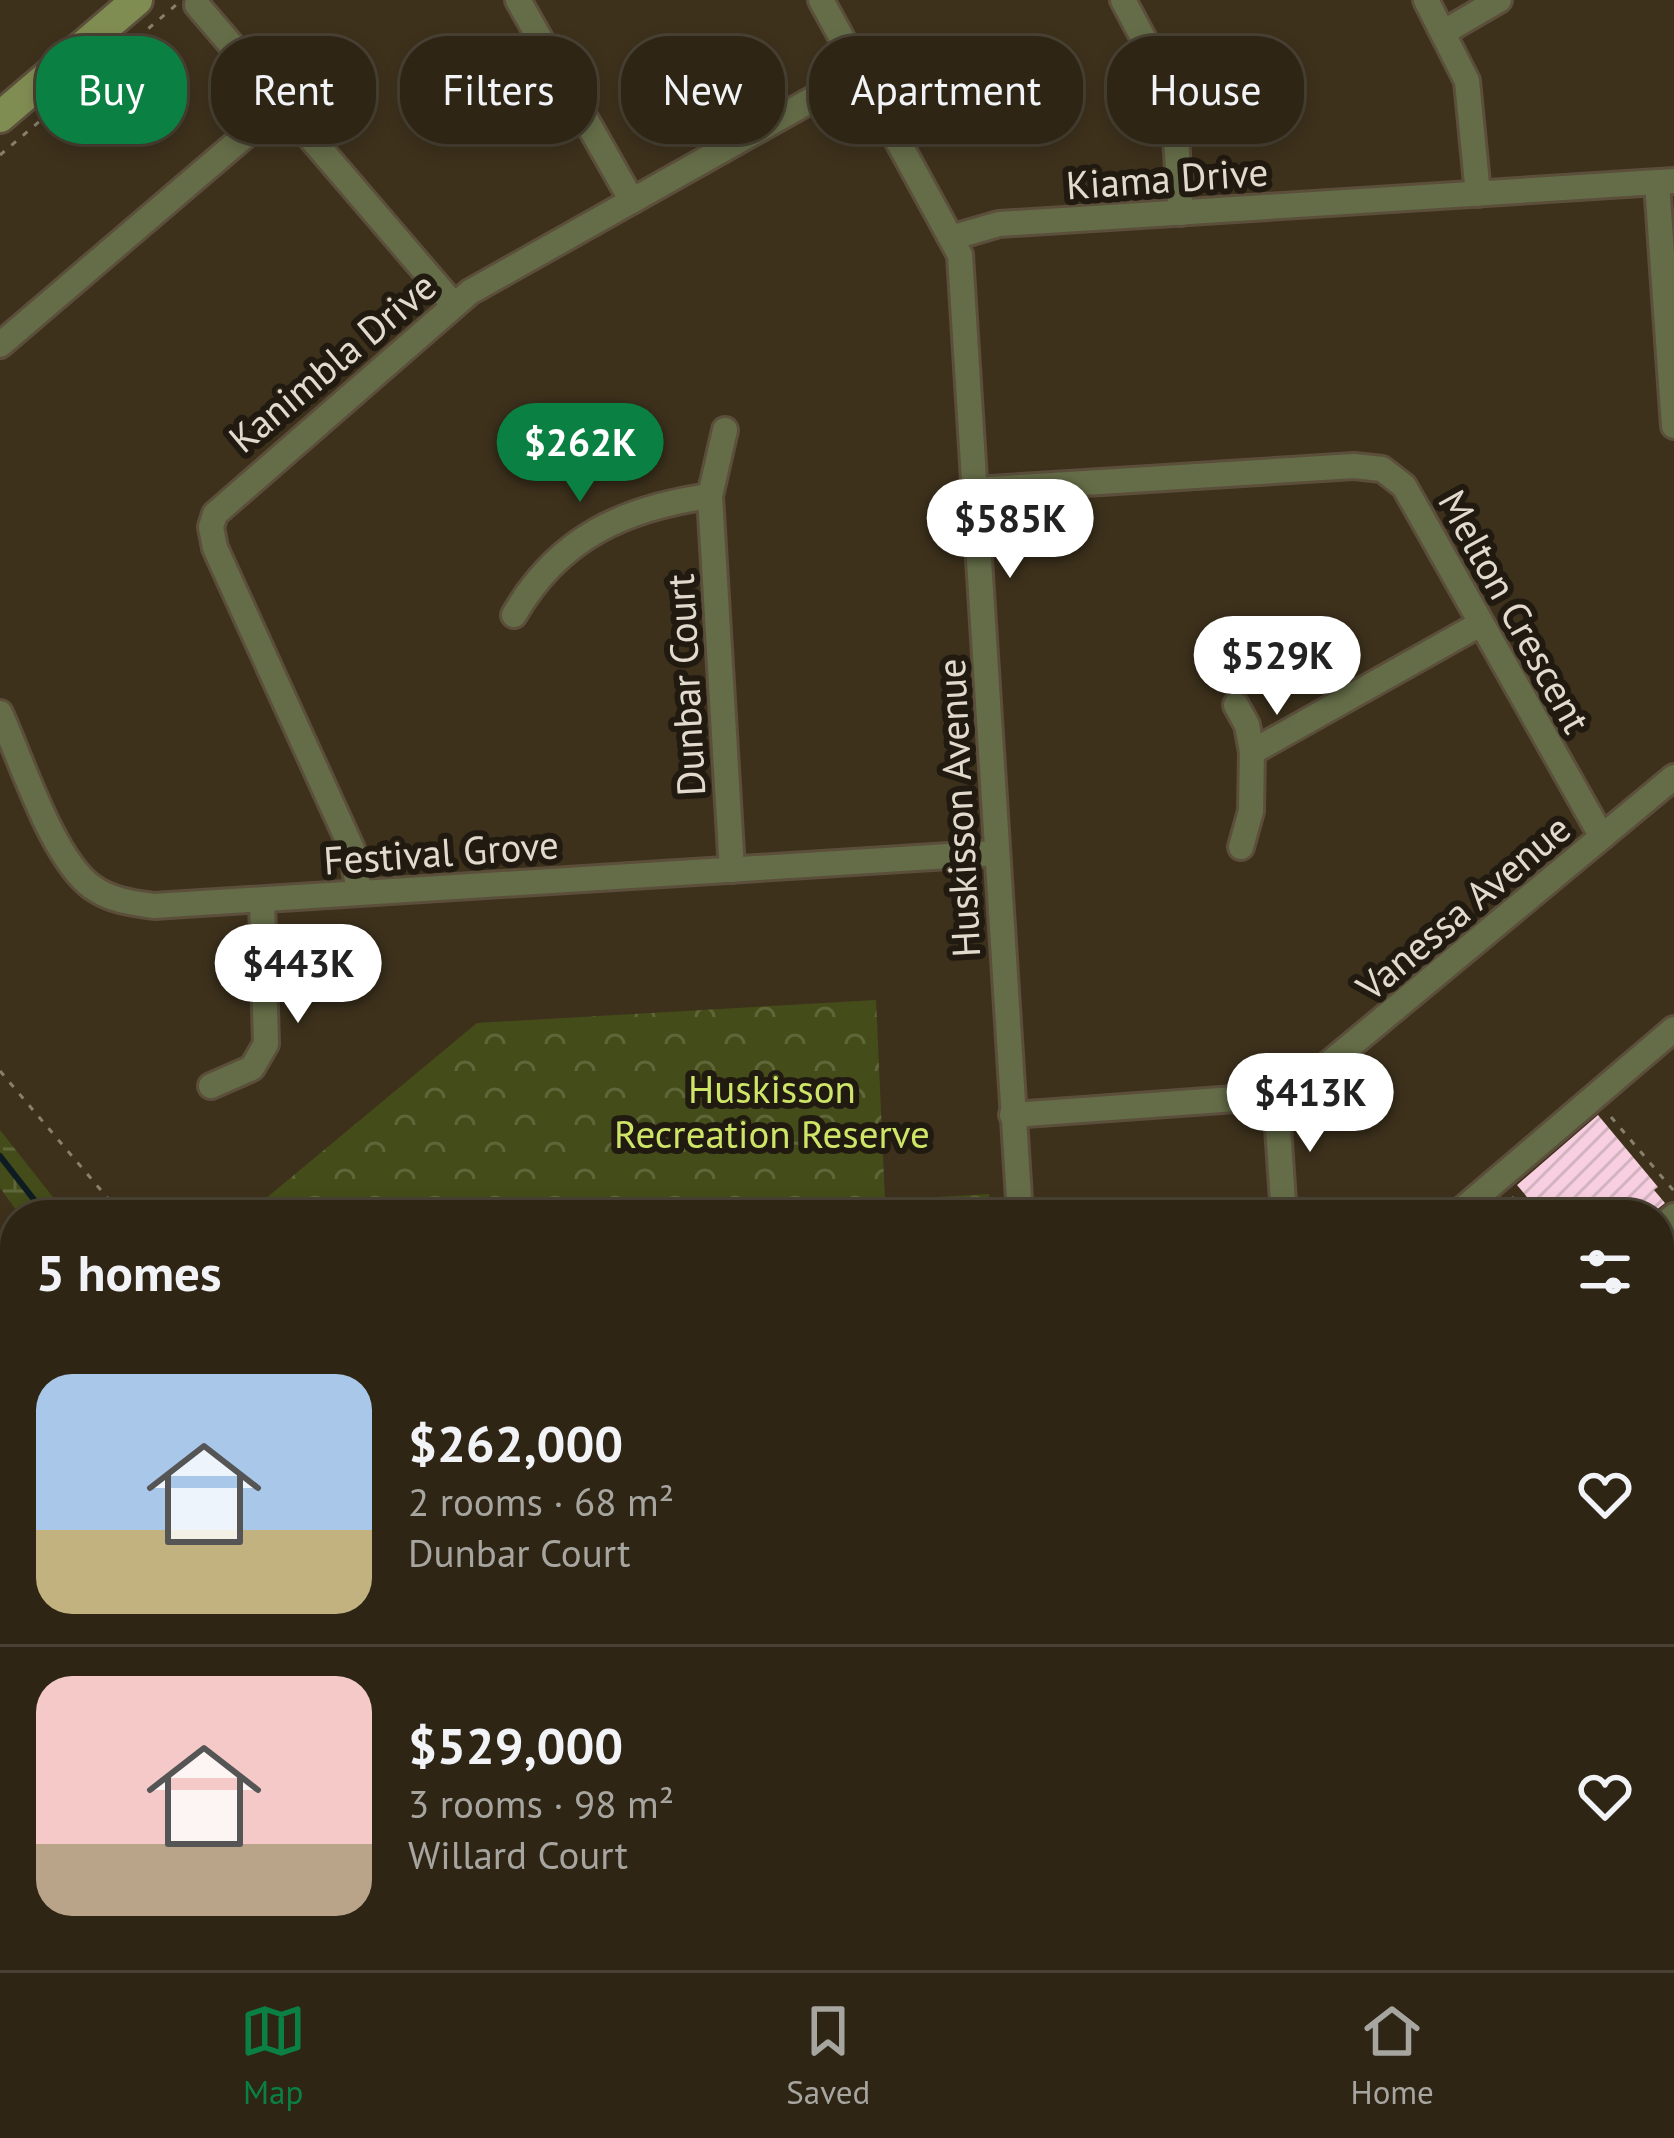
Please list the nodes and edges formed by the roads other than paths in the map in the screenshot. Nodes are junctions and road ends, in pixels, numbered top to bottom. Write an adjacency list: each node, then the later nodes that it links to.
1 (137, 0): 12 (street)
2 (518, 0): 18 (street)
3 (820, 0): 10 (street, Huskisson Avenue)
4 (1123, 0): 19 (street)
5 (1426, 0): 8 (street)
6 (1499, 0): 8 (street)
7 (189, 2): 9 (street)
8 (1444, 32): 17 (street)
9 (220, 36)
10 (840, 36)
11 (809, 101): 18 (street, Kanimbla Drive)
12 (0, 117)
13 (234, 144): 22 (street)
14 (315, 144): 21 (street)
15 (902, 144): 20 (street, Huskisson Avenue)
16 (1665, 182): 17 (street, Kiama Drive); 23 (street)
17 (1478, 194): 19 (street, Kiama Drive)
18 (632, 201): 21 (street, Kanimbla Drive)
19 (1181, 213): 20 (street, Kiama Drive)
20 (954, 237): 25 (street, Huskisson Avenue)
21 (453, 304): 37 (street, Kanimbla Drive)
22 (0, 345)
23 (1674, 426)
24 (725, 430): 26 (street, Dunbar Court)
25 (974, 490): 28 (street, Melton Crescent); 35 (street, Huskisson Avenue)
26 (710, 496): 27 (street); 36 (street, Dunbar Court)
27 (514, 615)
28 (1480, 624): 31 (street); 33 (street, Melton Crescent)
29 (1236, 705): 31 (street)
30 (0, 713): 38 (street, Festival Grove)
31 (1252, 752): 34 (street)
32 (1674, 777): 33 (street, Vanessa Avenue)
33 (1602, 837): 41 (street, Vanessa Avenue)
34 (1241, 847)
35 (996, 853): 36 (street, Festival Grove); 42 (street, Huskisson Avenue)
36 (732, 870): 37 (street, Festival Grove)
37 (359, 893): 38 (street, Festival Grove)
38 (262, 900): 40 (street)
39 (1674, 1029): 45 (street)
40 (211, 1086)
41 (1276, 1099): 42 (street, Vanessa Avenue); 44 (street)
42 (1012, 1115): 43 (street, Huskisson Avenue)
43 (1019, 1200)
44 (1283, 1200)
45 (1475, 1200)

